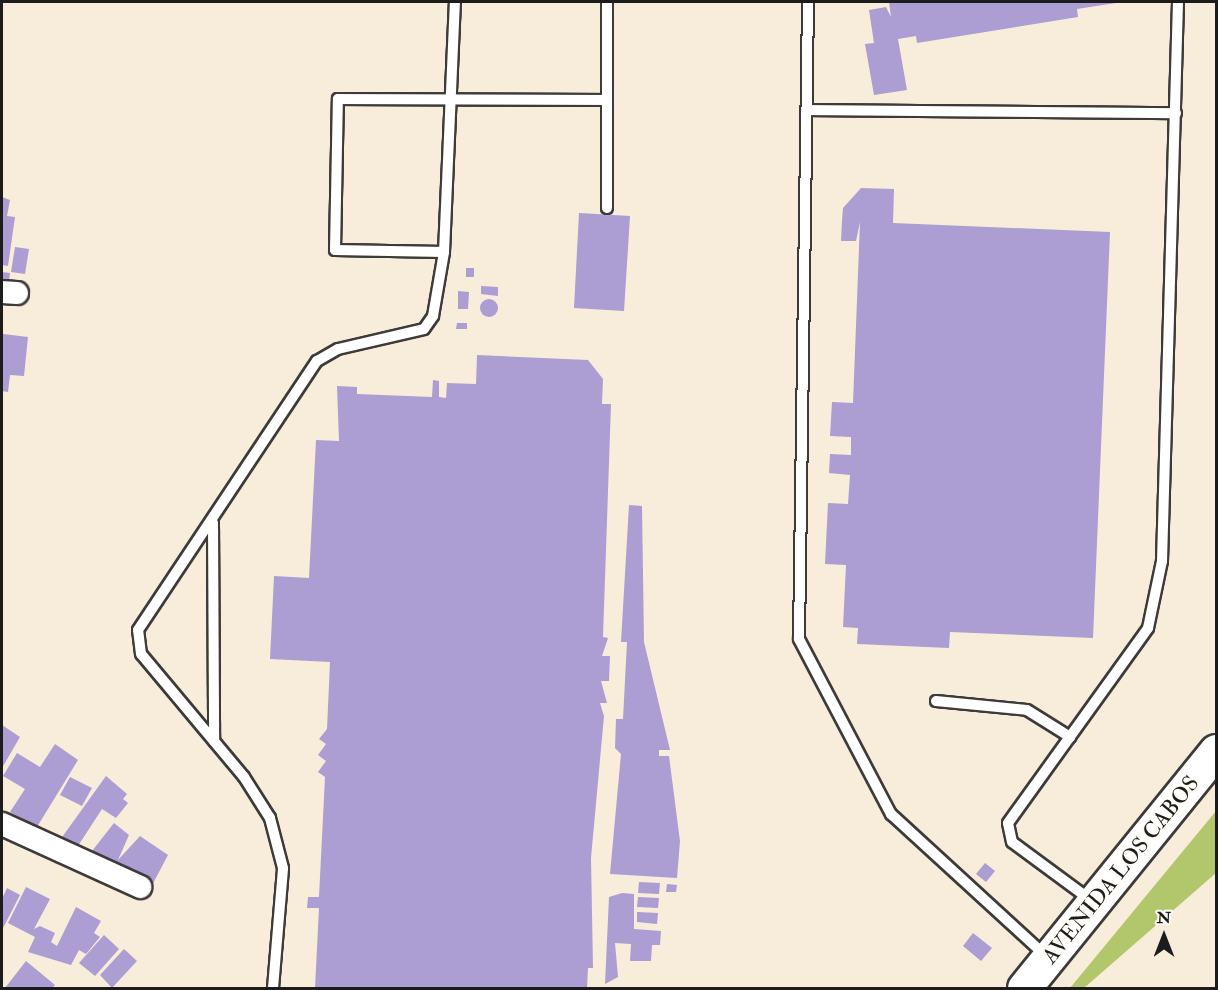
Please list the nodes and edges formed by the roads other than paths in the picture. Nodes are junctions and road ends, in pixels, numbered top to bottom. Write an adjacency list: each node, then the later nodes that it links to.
1 (455, 2): 5 (lane)
2 (608, 2): 6 (lane)
3 (808, 2): 7 (lane)
4 (1178, 2): 8 (lane)
5 (452, 99): 6 (lane); 10 (lane); 10 (lane)
6 (606, 100): 9 (lane)
7 (808, 110): 8 (lane); 19 (lane)
8 (1176, 113): 13 (lane)
9 (606, 208)
10 (444, 252): 11 (lane)
11 (213, 522): 14 (lane); 14 (lane)
12 (936, 701): 13 (lane)
13 (1070, 737): 18 (lane)
14 (214, 741): 20 (lane)
15 (1216, 751): 18 (main road, AVENIDA LOS CABOS)
16 (2, 824): 17 (street)
17 (140, 887)
18 (1094, 903): 19 (main road, AVENIDA LOS CABOS)
19 (1049, 958): 21 (main road, AVENIDA LOS CABOS)
20 (273, 988)
21 (1024, 988)

